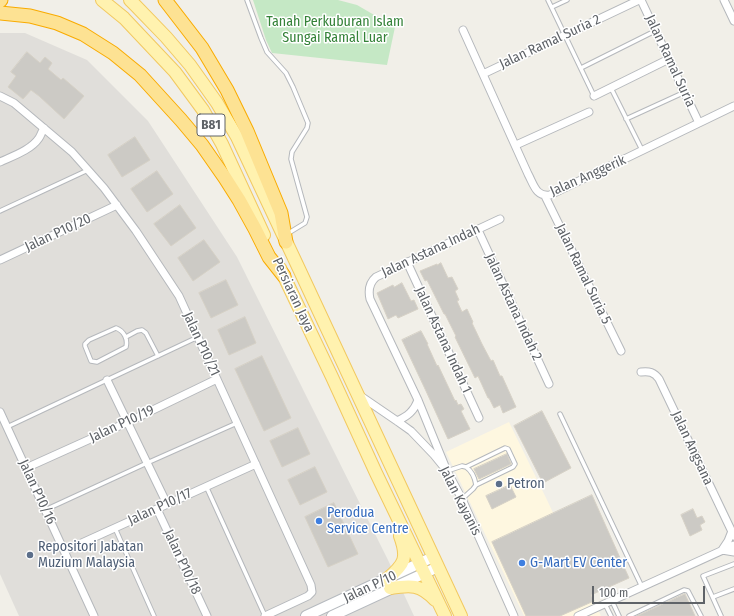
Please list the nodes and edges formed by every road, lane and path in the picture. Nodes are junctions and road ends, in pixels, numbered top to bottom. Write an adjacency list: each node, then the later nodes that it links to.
1 (102, 0): 39 (main road, Persiaran Jaya / B81)
2 (130, 0): 36 (main road, Persiaran Jaya / B81)
3 (165, 0): 36 (highway)
4 (247, 0): 36 (lane)
5 (548, 0): 9 (lane)
6 (567, 0): 9 (lane)
7 (640, 0): 13 (street, Jalan Ramal Suria); 14 (street, Jalan Ramal Suria 2)
8 (724, 0): 11 (street)
9 (552, 7): 14 (lane)
10 (0, 13): 39 (highway)
11 (734, 21)
12 (463, 30): 17 (street, Jalan Anggerik)
13 (656, 31): 15 (street, Jalan Ramal Suria); 16 (lane)
14 (565, 35): 16 (lane); 17 (street, Jalan Ramal Suria 2)
15 (669, 59): 18 (street); 19 (street, Jalan Ramal Suria)
16 (581, 68): 21 (lane)
17 (483, 74): 27 (street, Jalan Anggerik)
18 (611, 87): 21 (street); 24 (lane)
19 (685, 92): 24 (lane); 25 (street, Jalan Ramal Suria)
20 (0, 96): 26 (street, Jalan P10/21)
21 (594, 96)
22 (734, 106): 25 (street, Jalan Anggerik)
23 (589, 112): 27 (street)
24 (626, 120): 28 (lane)
25 (699, 123): 28 (street, Jalan Anggerik)
26 (44, 128): 29 (street); 30 (street, Jalan P10/21)
27 (516, 145): 31 (street, Jalan Anggerik)
28 (642, 152): 31 (street, Jalan Anggerik)
29 (0, 162)
30 (88, 170): 32 (street, Jalan P10/21); 33 (lane)
31 (545, 196): 42 (street, Jalan Ramal Suria 5)
32 (117, 206): 37 (street, Jalan P10/20); 41 (street, Jalan P10/21)
33 (0, 211)
34 (500, 219): 35 (street, Jalan Astana Indah)
35 (478, 230): 38 (street, Jalan Astana Indah); 47 (street, Jalan Astana Indah 2)
36 (285, 239): 48 (main road, Persiaran Jaya / B81)
37 (0, 260)
38 (407, 262): 49 (street, Jalan Astana Indah); 52 (street, Jalan Astana Indah 1)
39 (284, 276): 62 (main road, Persiaran Jaya / B81)
40 (126, 337): 40 (lane); 43 (lane)
41 (198, 337): 43 (lane); 45 (street, Jalan P10/21)
42 (621, 351)
43 (158, 356): 46 (lane)
44 (641, 372): 70 (street, Jalan Angsana)
45 (217, 379): 54 (street, Jalan P10/19); 55 (street, Jalan P10/21)
46 (108, 380): 54 (street); 56 (lane)
47 (549, 384)
48 (358, 394): 53 (street, Jalan Kayanis); 75 (main road, Persiaran Jaya / B81)
49 (418, 400): 53 (street); 61 (street, Jalan Astana Indah)
50 (0, 412): 56 (street, Jalan P10/16)
51 (560, 414): 79 (lane)
52 (479, 418)
53 (397, 421): 61 (street, Jalan Kayanis)
54 (128, 422): 57 (street); 60 (street, Jalan P10/19)
55 (237, 423): 57 (lane); 58 (street, Jalan P10/21)
56 (7, 427): 60 (street, Jalan P10/16)
57 (147, 463): 66 (street); 68 (lane)
58 (256, 464): 64 (street, Jalan P10/17); 87 (street, Jalan P10/21)
59 (466, 467): 61 (lane); 63 (lane); 63 (lane)
60 (26, 468): 68 (street, Jalan P10/16)
61 (447, 471): 65 (street, Jalan Kayanis)
62 (376, 473): 77 (main road, Persiaran Jaya / B81); 78 (main road)
63 (476, 485): 65 (lane)
64 (206, 486): 66 (street, Jalan P10/17); 87 (lane)
65 (462, 499): 91 (street, Jalan Kayanis)
66 (166, 504): 67 (street, Jalan P10/17)
67 (157, 509): 69 (street, Jalan P10/17); 86 (street, Jalan P10/18)
68 (45, 510): 73 (street, Jalan P10/16)
69 (114, 528): 73 (street, Jalan P10/17); 85 (lane)
70 (733, 533): 72 (street)
71 (734, 545): 72 (street)
72 (722, 550): 74 (street); 79 (street)
73 (64, 551): 84 (street, Jalan P10/16)
74 (734, 552)
75 (436, 562): 77 (street, Jalan P/10); 90 (main road, Persiaran Jaya / B81)
76 (734, 564): 81 (lane)
77 (422, 568): 78 (street, Jalan P/10); 83 (main road, Persiaran Jaya / B81)
78 (389, 584): 83 (main road); 88 (street, Jalan P/10); 89 (street, Jalan P/10)
79 (642, 587): 82 (street)
80 (734, 589): 81 (lane)
81 (713, 597): 97 (lane)
82 (609, 603): 92 (street); 93 (lane); 94 (lane)
83 (443, 612)
84 (94, 616)
85 (154, 616)
86 (207, 616)
87 (265, 616)
88 (306, 616)
89 (332, 616)
90 (461, 616)
91 (514, 616)
92 (578, 616)
93 (611, 616)
94 (619, 616)
95 (629, 616): 96 (lane)
96 (700, 616)
97 (721, 616)

